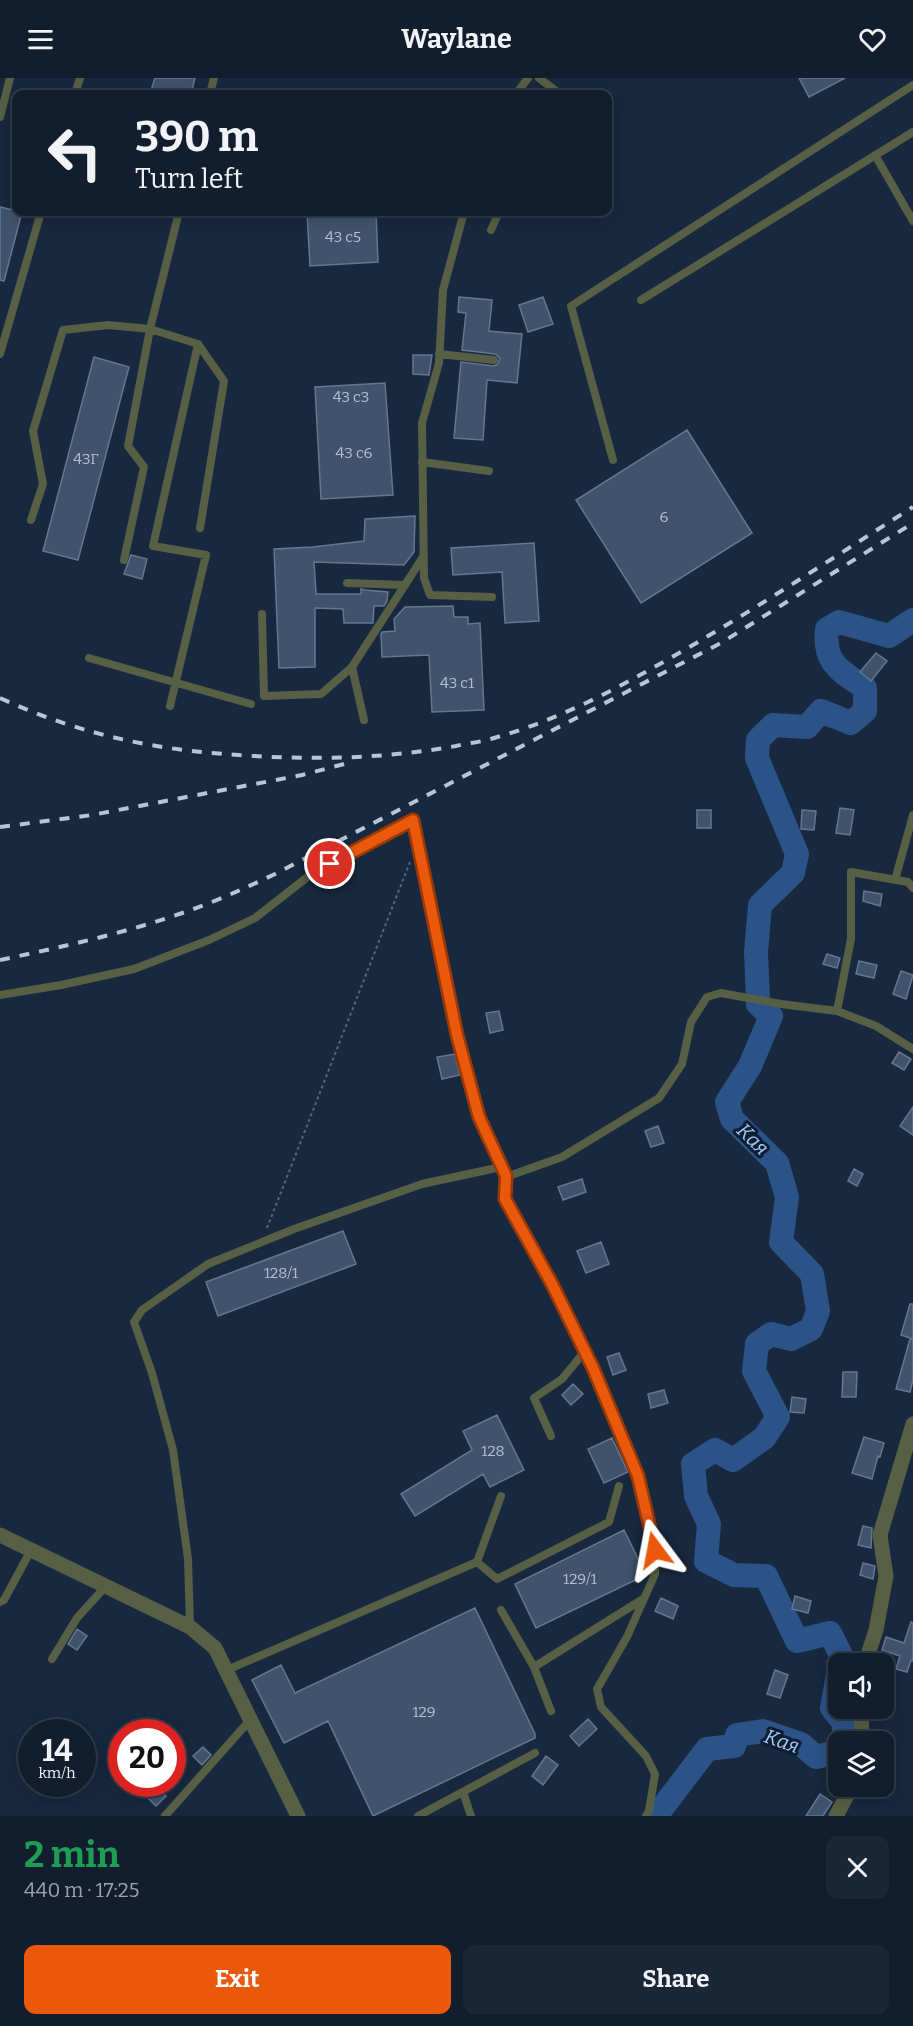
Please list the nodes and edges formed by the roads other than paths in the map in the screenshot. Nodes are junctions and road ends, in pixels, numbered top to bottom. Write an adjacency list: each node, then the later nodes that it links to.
1 (10, 78): 5 (lane)
2 (539, 78): 4 (lane)
3 (913, 85): 21 (lane)
4 (555, 90)
5 (2, 101): 6 (lane)
6 (0, 117)
7 (913, 132): 8 (lane)
8 (875, 155): 13 (lane); 15 (lane)
9 (40, 216): 18 (lane)
10 (178, 216): 16 (lane)
11 (463, 216): 19 (lane)
12 (498, 216): 14 (lane)
13 (913, 221)
14 (491, 230)
15 (641, 300)
16 (150, 329): 17 (lane); 24 (lane); 27 (lane)
17 (198, 344): 25 (lane); 34 (lane)
18 (0, 354)
19 (440, 354): 20 (lane); 22 (lane)
20 (494, 360)
21 (613, 460)
22 (422, 462): 23 (lane); 26 (lane)
23 (489, 471)
24 (31, 520)
25 (200, 528)
26 (424, 555): 29 (lane); 30 (lane)
27 (124, 560)
28 (347, 583): 29 (lane)
29 (405, 585): 33 (lane)
30 (492, 597)
31 (262, 614): 33 (lane)
32 (88, 658): 34 (lane)
33 (352, 667): 37 (lane)
34 (175, 683): 35 (lane); 36 (lane)
35 (251, 704)
36 (170, 706)
37 (364, 720)
38 (913, 815): 39 (lane)
39 (895, 879): 40 (lane); 42 (lane)
40 (913, 888)
41 (0, 995): 44 (lane)
42 (837, 1011): 43 (lane); 45 (lane)
43 (913, 1048)
44 (501, 1167): 45 (lane); 58 (lane)
45 (506, 1176): 46 (lane)
46 (585, 1351): 48 (lane); 55 (lane)
47 (913, 1424): 59 (street)
48 (551, 1436)
49 (619, 1486): 53 (lane)
50 (501, 1496): 53 (lane)
51 (0, 1535): 52 (street)
52 (31, 1550): 54 (street); 56 (lane)
53 (477, 1562): 62 (lane)
54 (106, 1586): 58 (street); 60 (lane)
55 (644, 1598): 61 (lane); 72 (lane)
56 (0, 1602)
57 (501, 1610): 61 (lane)
58 (190, 1627): 62 (street)
59 (869, 1653)
60 (52, 1659)
61 (534, 1667): 63 (lane)
62 (227, 1670): 64 (street)
63 (551, 1711)
64 (251, 1719): 68 (lane); 69 (street)
65 (535, 1754): 66 (lane)
66 (463, 1792): 70 (lane); 71 (lane)
67 (846, 1797): 73 (street)
68 (165, 1816)
69 (298, 1816)
70 (418, 1816)
71 (471, 1816)
72 (646, 1816)
73 (836, 1816)

